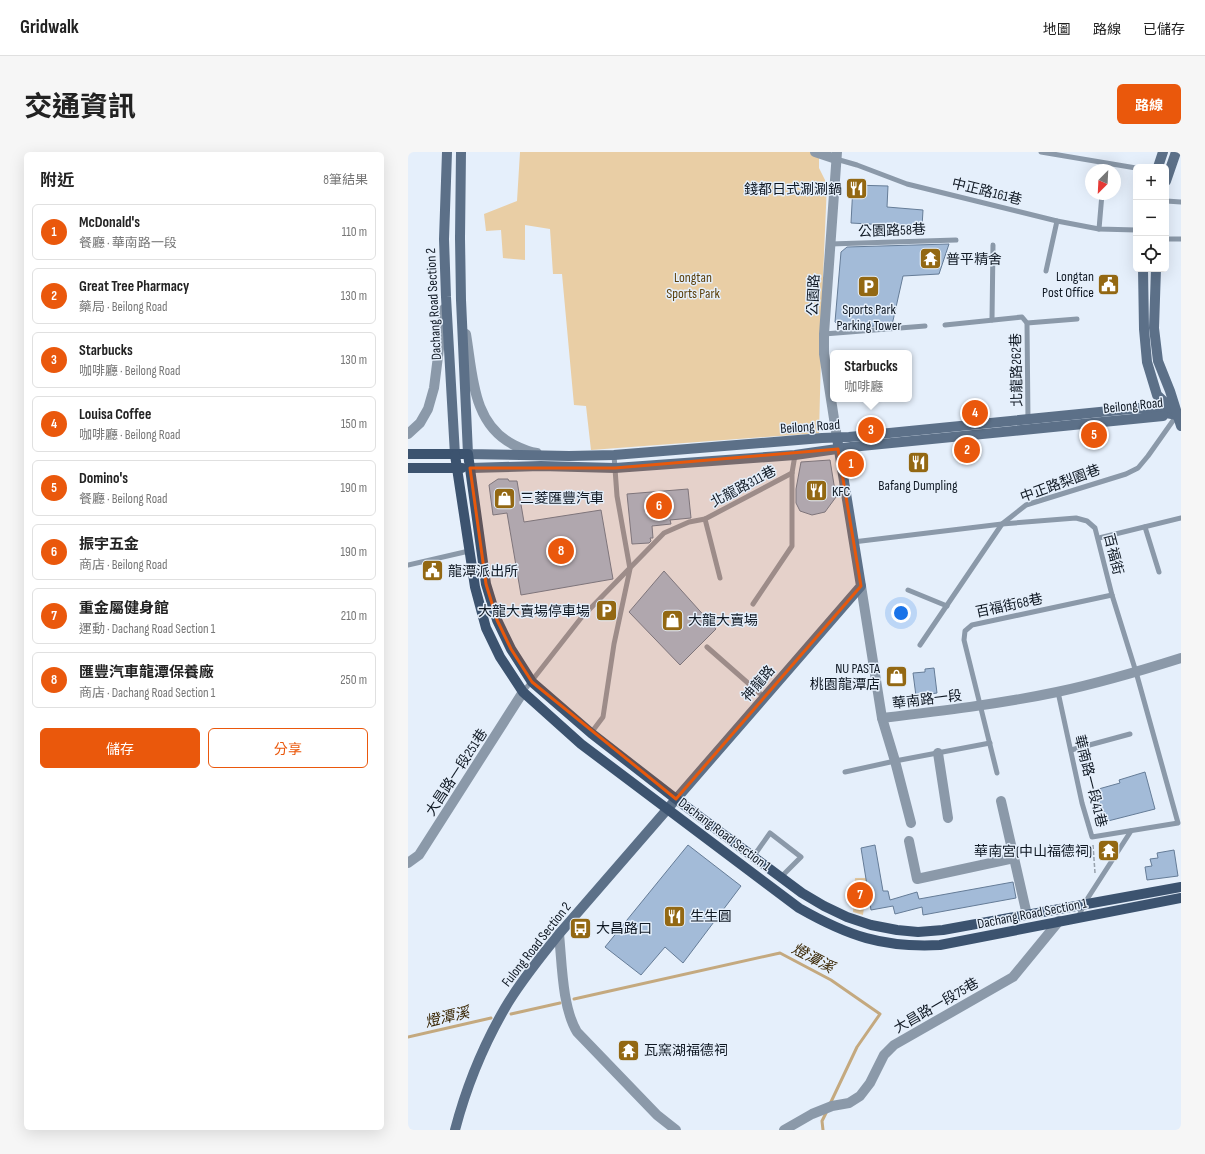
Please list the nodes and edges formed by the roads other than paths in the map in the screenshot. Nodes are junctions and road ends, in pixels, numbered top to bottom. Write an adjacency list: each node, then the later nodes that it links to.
1 (447, 152): 26 (main road, Dachang Road Section 2)
2 (462, 152): 27 (main road, Dachang Road Section 2)
3 (815, 152): 8 (street)
4 (1041, 152): 7 (lane)
5 (1163, 152): 9 (main road)
6 (1176, 152): 11 (main road)
7 (1067, 154): 10 (lane)
8 (836, 156): 15 (lane, 中正路161巷); 21 (street, 公園路)
9 (1159, 164)
10 (1133, 167)
11 (1169, 172)
12 (1101, 200): 16 (lane)
13 (1169, 201): 14 (lane)
14 (1181, 202)
15 (1058, 221): 16 (lane, 中正路161巷); 23 (lane)
16 (1099, 229): 17 (lane, 中正路161巷)
17 (1133, 230)
18 (1169, 239): 19 (lane)
19 (1181, 239)
20 (956, 240): 21 (lane, 公園路58巷)
21 (830, 244): 33 (street, 公園路)
22 (993, 245): 29 (lane)
23 (1046, 271)
24 (1143, 272): 36 (main road)
25 (1156, 272): 36 (main road)
26 (446, 297): 40 (street); 45 (main road, Dachang Road Section 2)
27 (461, 300): 44 (main road, Dachang Road Section 2); 48 (street)
28 (1077, 319): 30 (lane)
29 (992, 320): 30 (lane, 北龍路262巷); 31 (lane, 北龍路262巷)
30 (1027, 323): 37 (lane, 北龍路262巷)
31 (944, 324)
32 (925, 326): 33 (lane)
33 (824, 334): 34 (street, 公園路)
34 (830, 396)
35 (831, 402): 41 (street, 公園路)
36 (1179, 414): 37 (main road, Beilong Road); 38 (main road); 39 (main road, Beilong Road); 56 (lane, 中正路梨園巷)
37 (1028, 418): 39 (lane, 北龍路262巷); 41 (main road, Beilong Road)
38 (1181, 426)
39 (1029, 430): 42 (main road, Beilong Road)
40 (408, 434)
41 (836, 438): 42 (main road, 華南路一段); 46 (main road, Beilong Road)
42 (838, 449): 47 (main road, Beilong Road); 59 (main road, 華南路一段)
43 (408, 454): 45 (main road)
44 (468, 454): 45 (main road); 48 (main road, Beilong Road); 51 (main road, Dachang Road Section 1)
45 (455, 455): 50 (main road, Dachang Road Section 1)
46 (614, 455): 48 (main road, Beilong Road); 52 (lane)
47 (796, 455): 52 (main road, Beilong Road); 53 (lane, 北龍路311巷)
48 (569, 456)
49 (408, 468): 50 (main road)
50 (457, 468): 51 (main road); 60 (main road, Dachang Road Section 1)
51 (470, 468): 52 (main road, Beilong Road); 74 (main road, Dachang Road Section 1)
52 (615, 468): 62 (lane)
53 (792, 473): 55 (lane, 北龍路311巷); 68 (lane, 北龍路311巷)
54 (1181, 518): 57 (lane)
55 (706, 519): 62 (lane, 北龍路311巷); 64 (lane)
56 (1002, 524): 58 (lane, 百福街); 59 (lane, 百福街); 69 (lane, 中正路梨園巷)
57 (1145, 527): 58 (lane); 63 (lane)
58 (1099, 538): 67 (lane, 百福街)
59 (853, 542): 65 (main road, 華南路一段)
60 (469, 551): 61 (lane); 75 (main road, Dachang Road Section 1)
61 (408, 565)
62 (630, 569): 74 (lane, 北龍路311巷); 80 (lane)
63 (1159, 572)
64 (720, 578)
65 (862, 586): 77 (main road, 神龍路); 79 (street, 華南路一段)
66 (908, 590): 69 (lane)
67 (1112, 595): 73 (lane, 百福街); 78 (lane, 百福街68巷)
68 (753, 604)
69 (947, 606): 70 (lane, 中正路梨園巷)
70 (920, 646)
71 (707, 647): 77 (lane)
72 (1181, 658): 73 (street, 華南路一段)
73 (1136, 672): 76 (street, 華南路一段); 93 (lane, 百福街)
74 (532, 682): 75 (lane, 北龍路311巷); 80 (main road, Dachang Road Section 1)
75 (523, 692): 90 (main road, Dachang Road Section 1); 98 (street, 大昌路一段251巷)
76 (1058, 692): 78 (street, 華南路一段); 83 (lane, 華南路一段41巷)
77 (764, 697): 88 (main road, 神龍路)
78 (980, 706): 79 (street, 華南路一段); 82 (lane, 百福街68巷)
79 (882, 718): 85 (street)
80 (591, 733): 88 (main road, Dachang Road Section 1)
81 (1130, 734): 83 (lane)
82 (990, 743): 84 (lane); 87 (lane, 百福街68巷)
83 (1071, 750): 94 (lane, 華南路一段41巷)
84 (938, 753): 85 (lane); 91 (street)
85 (895, 761): 86 (lane); 92 (street)
86 (845, 772)
87 (997, 773)
88 (676, 799): 90 (main road, Fulong Road Section 2); 96 (main road, Dachang Road Section 1)
89 (1001, 801): 97 (street)
90 (667, 808): 105 (main road, Dachang Road Section 1); 106 (main road, Fulong Road Section 2)
91 (948, 818)
92 (911, 823)
93 (1178, 823): 94 (lane, 華南路一段41巷)
94 (1131, 831): 102 (lane)
95 (910, 841): 97 (street)
96 (753, 856): 99 (main road, Dachang Road Section 1); 99 (lane)
97 (1014, 858): 103 (street)
98 (408, 863)
99 (782, 877): 103 (main road, Dachang Road Section 1)
100 (1181, 887): 102 (main road, Dachang Road Section 1)
101 (1181, 898): 104 (main road, Dachang Road Section 1)
102 (1084, 904): 103 (main road, Dachang Road Section 1); 104 (lane)
103 (1027, 915)
104 (1078, 918): 105 (main road, Dachang Road Section 1)
105 (1059, 921): 109 (street, 大昌路一段75巷)
106 (559, 934): 107 (main road, Fulong Road Section 2); 108 (street)
107 (456, 1130)
108 (676, 1130)
109 (784, 1130)

